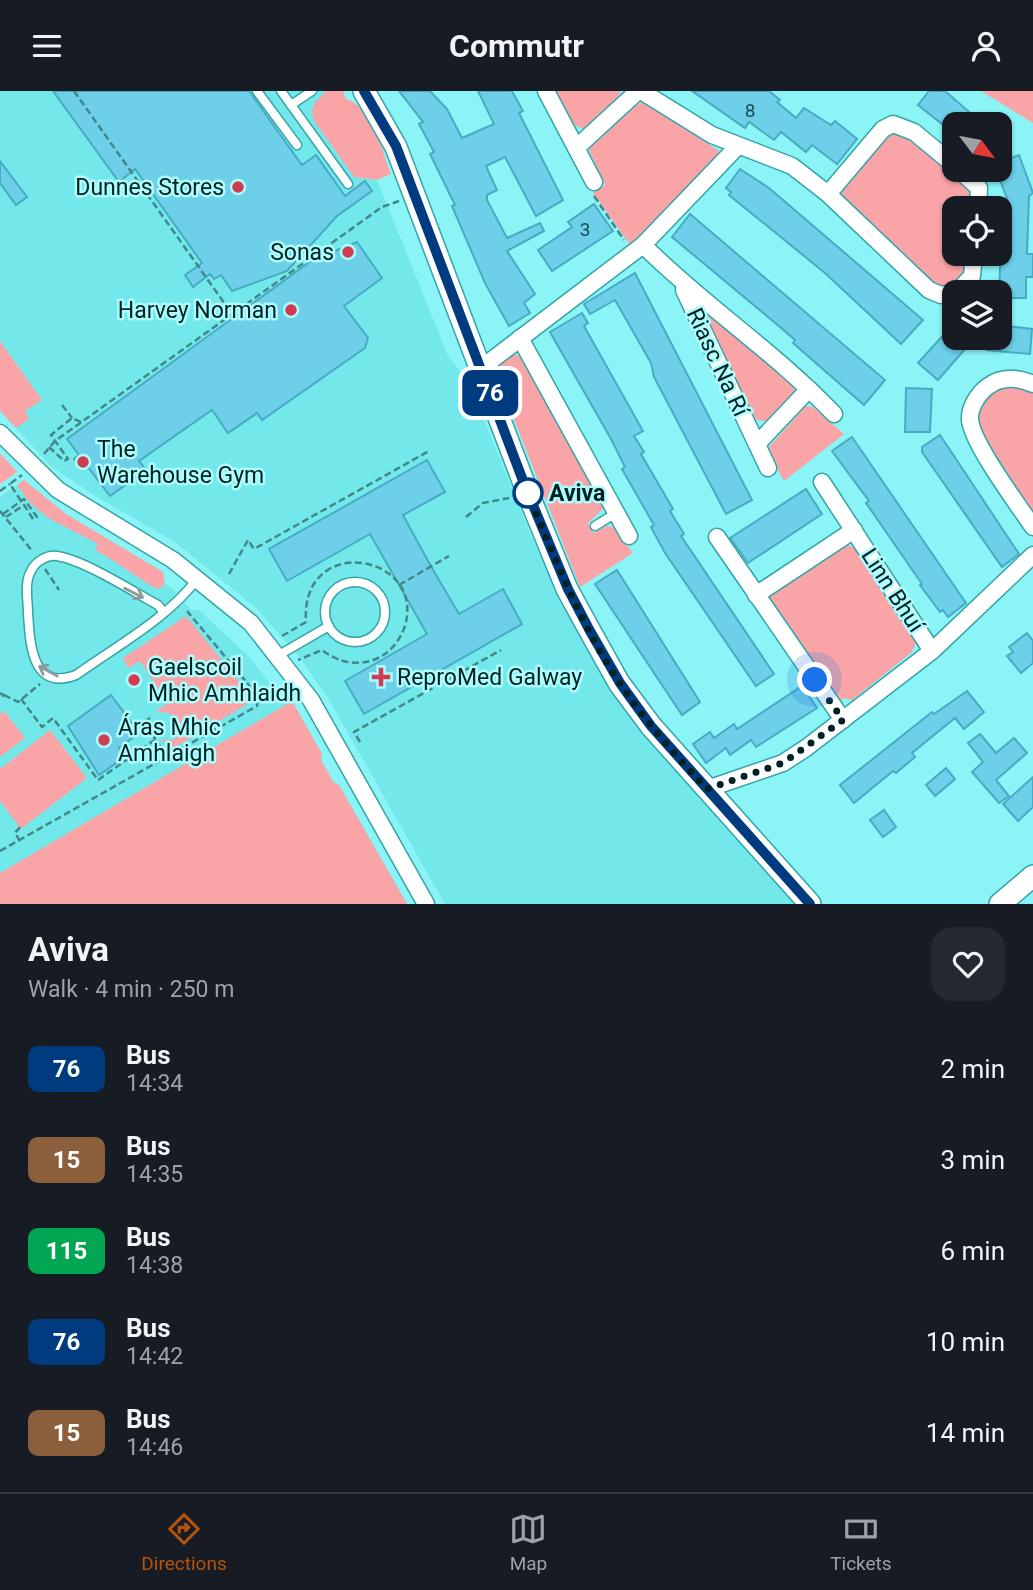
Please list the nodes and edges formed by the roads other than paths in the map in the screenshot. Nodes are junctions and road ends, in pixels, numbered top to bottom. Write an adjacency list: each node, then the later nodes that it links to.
1 (257, 91): 8 (lane)
2 (281, 91): 7 (lane)
3 (312, 91): 7 (lane)
4 (364, 91): 19 (street)
5 (546, 91): 10 (street)
6 (640, 91): 9 (street); 10 (street)
7 (291, 105): 12 (lane)
8 (296, 145)
9 (737, 147): 14 (street); 15 (street)
10 (576, 148): 13 (street)
11 (942, 155): 14 (street)
12 (348, 184)
13 (591, 185)
14 (828, 194): 17 (street)
15 (635, 246): 16 (street, Riasc Na Rí); 18 (street)
16 (679, 281): 21 (street, Riasc Na Rí); 24 (street, Riasc Na Rí)
17 (942, 295)
18 (520, 338): 19 (street); 27 (street)
19 (480, 369): 41 (street)
20 (1033, 384): 29 (street)
21 (809, 389): 22 (street, Riasc Na Rí); 24 (street, Riasc Na Rí)
22 (834, 414)
23 (0, 433): 34 (street)
24 (757, 444): 25 (street, Riasc Na Rí)
25 (768, 468)
26 (822, 482): 30 (street, Linn Bhuí)
27 (616, 513): 28 (lane); 31 (street)
28 (595, 526)
29 (1033, 527)
30 (854, 530): 35 (street, Linn Bhuí); 38 (street, Linn Bhuí)
31 (629, 536)
32 (717, 537): 35 (street)
33 (1033, 555): 38 (street, Linn Bhuí)
34 (198, 578): 36 (lane); 39 (street)
35 (756, 595): 40 (street)
36 (164, 613): 36 (lane, one-way to 36)
37 (329, 626): 37 (lane); 39 (lane)
38 (932, 651): 40 (street, Linn Bhuí)
39 (279, 655): 43 (street)
40 (843, 720): 41 (street, Linn Bhuí)
41 (707, 789): 44 (street)
42 (1033, 876): 45 (street)
43 (426, 904)
44 (810, 904)
45 (1000, 904)

